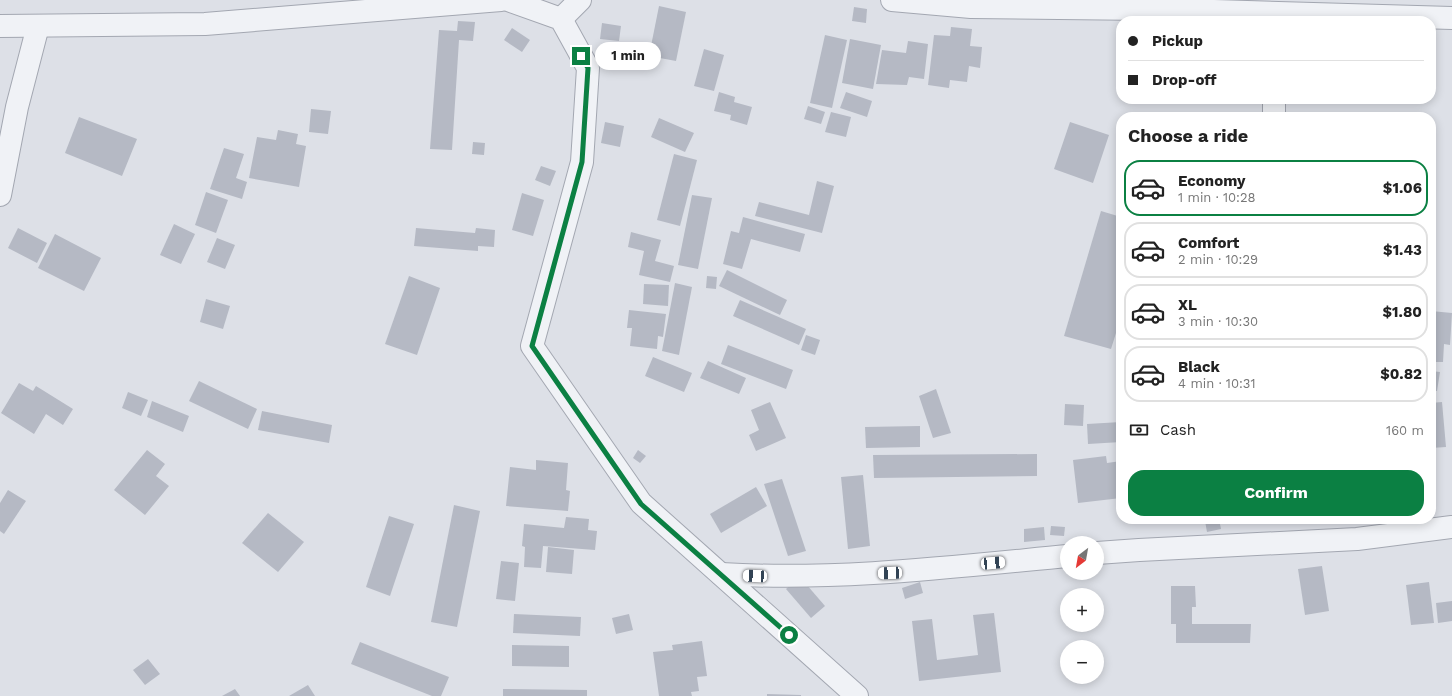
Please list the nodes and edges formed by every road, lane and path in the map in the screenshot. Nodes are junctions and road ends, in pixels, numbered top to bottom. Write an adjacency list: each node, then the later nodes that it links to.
1 (500, 0): 10 (street)
2 (508, 0): 8 (street)
3 (580, 0): 8 (street)
4 (892, 0): 5 (street)
5 (1260, 16)
6 (1436, 18): 7 (street)
7 (1452, 18)
8 (561, 19): 15 (street)
9 (0, 26): 10 (street)
10 (38, 26): 11 (street)
11 (0, 195)
12 (1452, 527): 13 (street)
13 (1104, 553)
14 (1060, 557): 15 (street)
15 (721, 574): 16 (street)
16 (857, 696)

